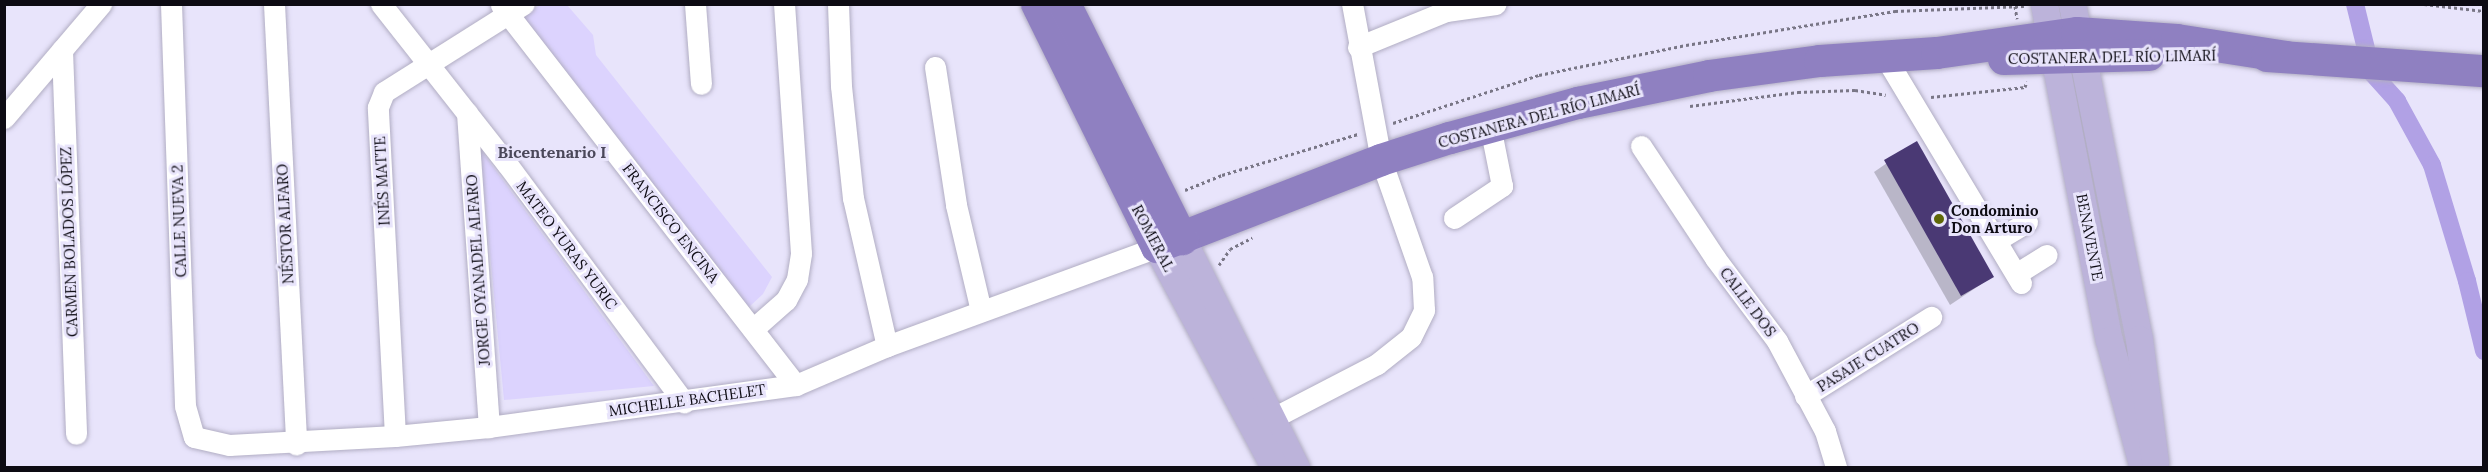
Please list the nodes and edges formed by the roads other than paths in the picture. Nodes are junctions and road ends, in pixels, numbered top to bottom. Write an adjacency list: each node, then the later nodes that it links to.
1 (101, 4): 17 (street)
2 (171, 4): 45 (street, CALLE NUEVA 2)
3 (274, 4): 46 (street, NÉSTOR ALFARO)
4 (381, 4): 20 (street, MATEO YURAS YURIC)
5 (695, 4): 23 (street)
6 (784, 4): 36 (street)
7 (838, 4): 37 (street)
8 (1037, 4): 32 (highway, ROMERAL)
9 (1065, 4): 32 (highway, ROMERAL)
10 (1352, 4): 16 (street)
11 (1496, 4): 14 (street)
12 (2044, 5): 15 (main road, BENAVENTE)
13 (511, 8): 20 (street, INÉS MATTE); 36 (street, FRANCISCO ENCINA)
14 (1446, 8): 16 (street)
15 (2067, 37): 18 (highway, COSTANERA DEL RÍO LIMARÍ); 18 (highway, COSTANERA DEL RÍO LIMARÍ); 22 (highway, COSTANERA DEL RÍO LIMARÍ); 50 (main road, BENAVENTE); 51 (main road, BENAVENTE)
16 (1358, 47): 28 (street)
17 (62, 50): 25 (street); 43 (street, CARMEN BOLADOS LÓPEZ)
18 (1937, 53): 19 (highway, COSTANERA DEL RÍO LIMARÍ)
19 (1884, 56): 26 (highway, COSTANERA DEL RÍO LIMARÍ); 31 (street)
20 (427, 65): 24 (street, MATEO YURAS YURIC); 44 (street, INÉS MATTE)
21 (935, 67): 34 (street)
22 (2484, 71)
23 (701, 84)
24 (467, 113): 40 (street, MATEO YURAS YURIC); 42 (street, JORGE OYANADEL ALFARO)
25 (4, 118)
26 (1490, 126): 28 (highway, COSTANERA DEL RÍO LIMARÍ); 29 (street)
27 (1641, 146): 39 (street, CALLE DOS)
28 (1381, 160): 32 (highway, COSTANERA DEL RÍO LIMARÍ); 41 (street)
29 (1454, 218)
30 (2027, 222): 31 (street)
31 (1997, 240): 33 (street)
32 (1170, 243): 34 (street, MICHELLE BACHELET); 41 (main road, ROMERAL); 47 (main road, ROMERAL)
33 (2047, 255)
34 (981, 310): 37 (street, MICHELLE BACHELET)
35 (1931, 317): 39 (street, PASAJE CUATRO)
36 (753, 329): 38 (street, FRANCISCO ENCINA)
37 (887, 346): 38 (street, MICHELLE BACHELET)
38 (796, 385): 40 (street, MICHELLE BACHELET)
39 (1805, 396): 49 (street, CALLE DOS)
40 (684, 402): 42 (street, MICHELLE BACHELET)
41 (1271, 419): 48 (main road, ROMERAL)
42 (489, 427): 44 (street, MICHELLE BACHELET)
43 (76, 434)
44 (395, 436): 46 (street, MICHELLE BACHELET)
45 (194, 437): 46 (street, MICHELLE BACHELET)
46 (296, 444)
47 (1275, 468)
48 (1296, 468)
49 (1836, 468)
50 (2143, 468)
51 (2156, 468)

